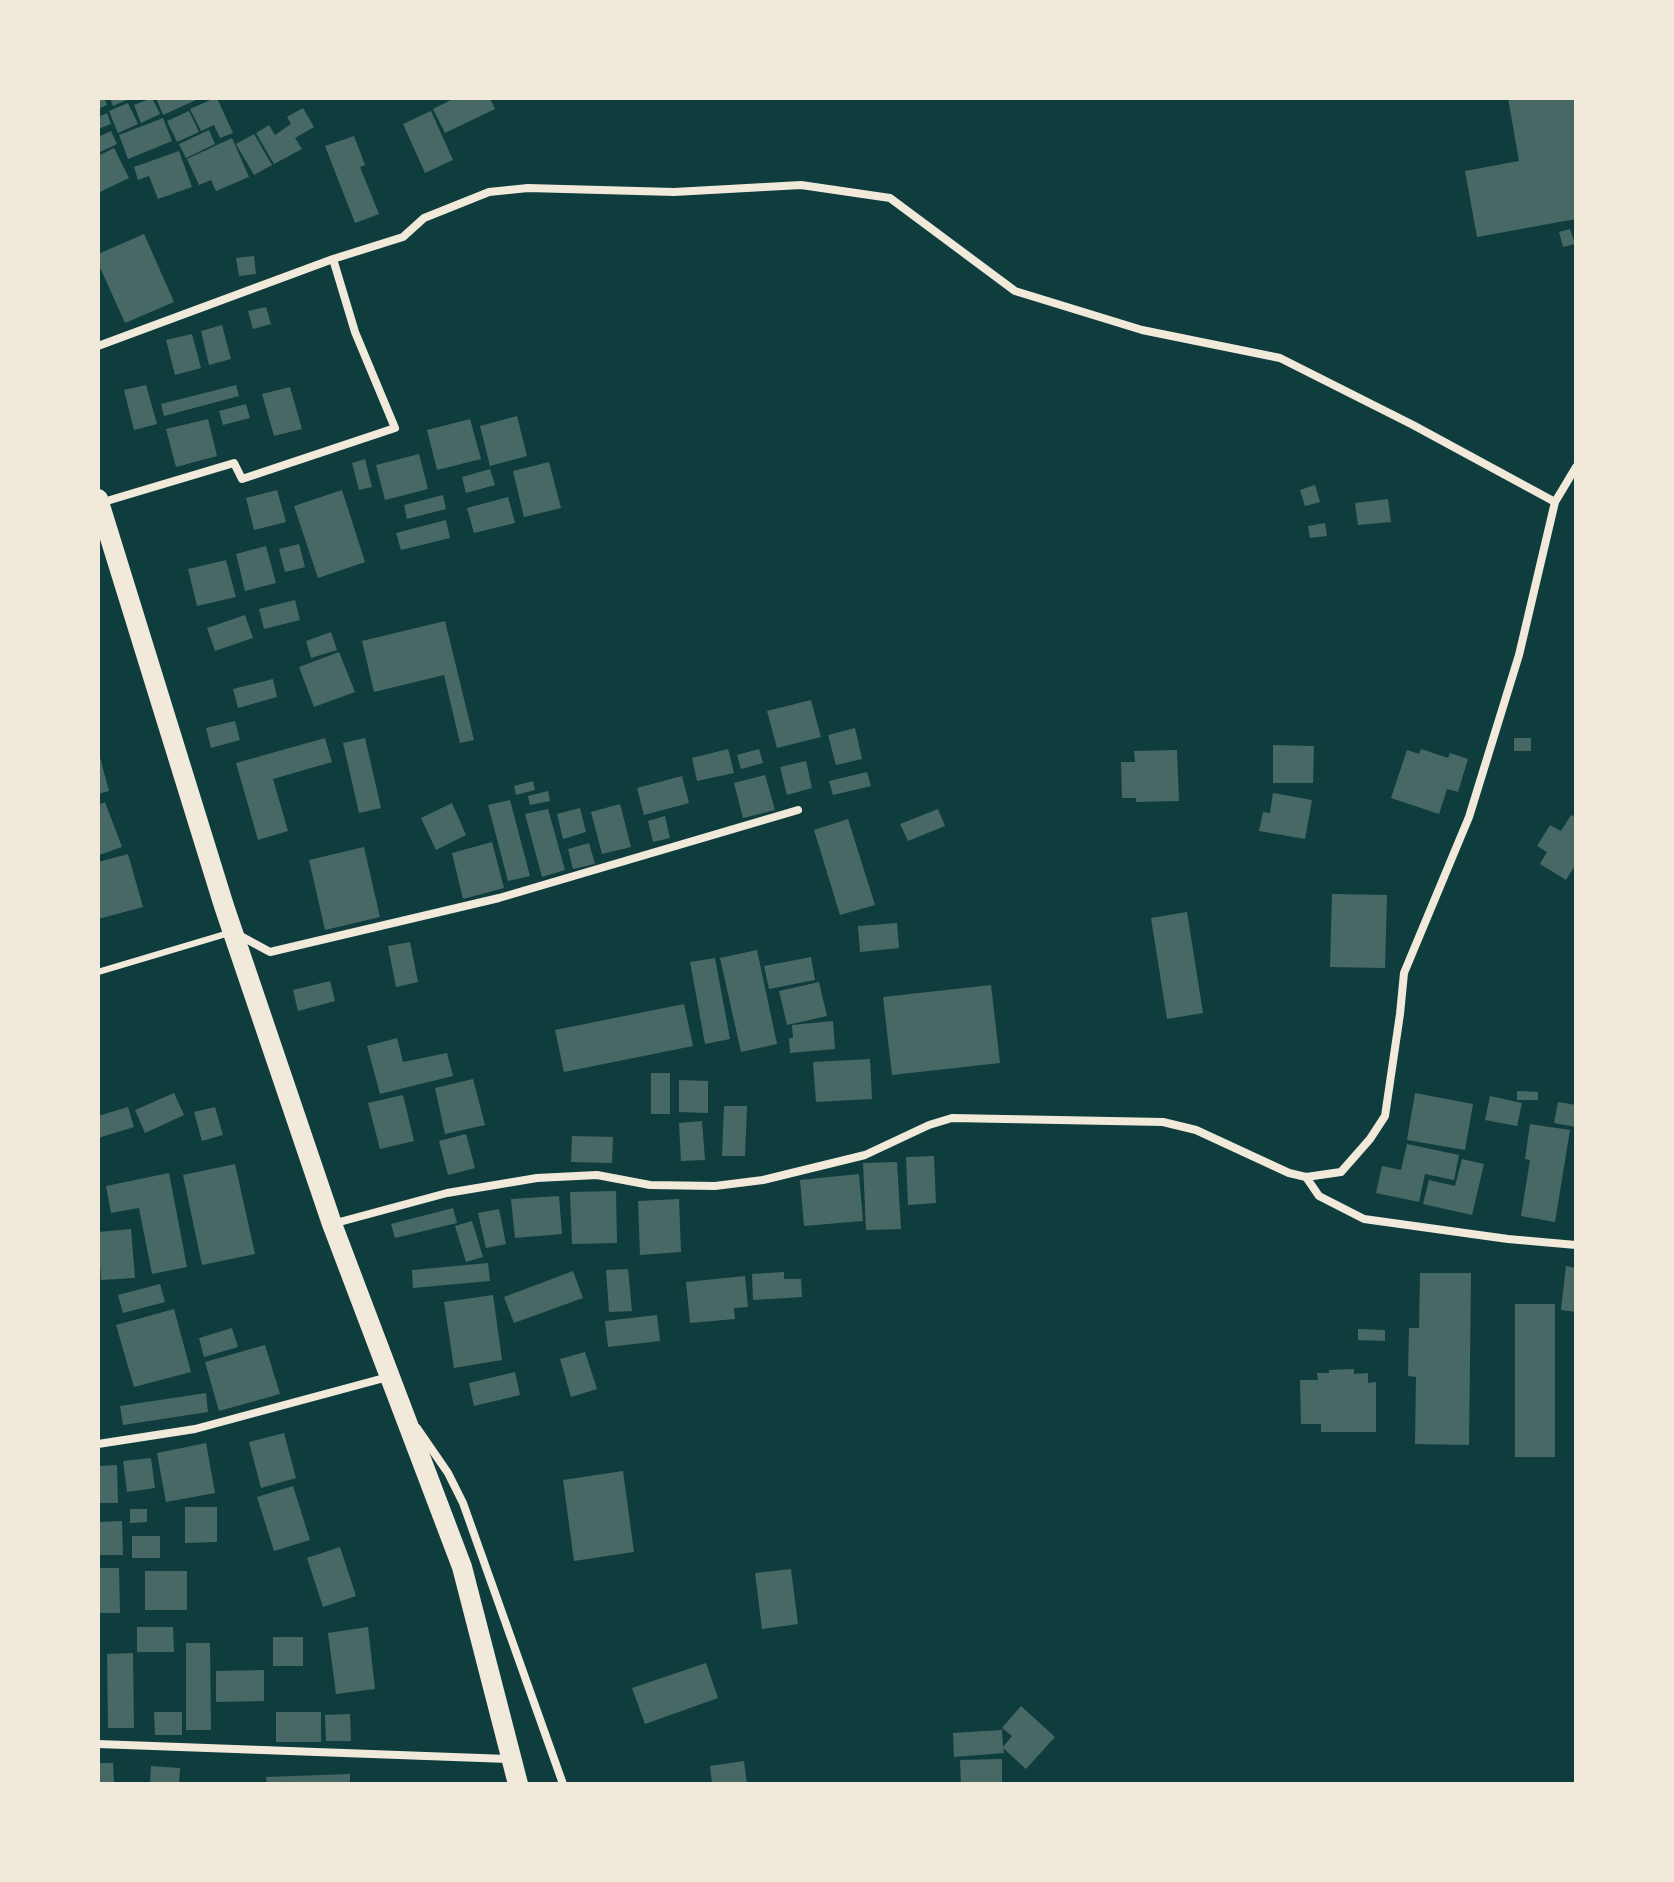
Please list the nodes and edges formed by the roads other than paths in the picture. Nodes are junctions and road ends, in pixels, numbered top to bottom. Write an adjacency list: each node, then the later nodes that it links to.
1 (333, 259): 2 (street); 4 (street); 5 (street)
2 (98, 346)
3 (1576, 467): 5 (street)
4 (99, 502): 7 (main road)
5 (1555, 502): 9 (street)
6 (798, 810): 7 (street)
7 (233, 932): 8 (lane); 10 (main road)
8 (98, 972)
9 (1306, 1177): 10 (street); 11 (street)
10 (332, 1224): 12 (main road)
11 (1576, 1245)
12 (388, 1377): 13 (main road); 14 (street)
13 (402, 1411): 16 (main road); 18 (street)
14 (98, 1444)
15 (98, 1744): 16 (street)
16 (513, 1759): 17 (main road)
17 (518, 1784)
18 (563, 1784)

